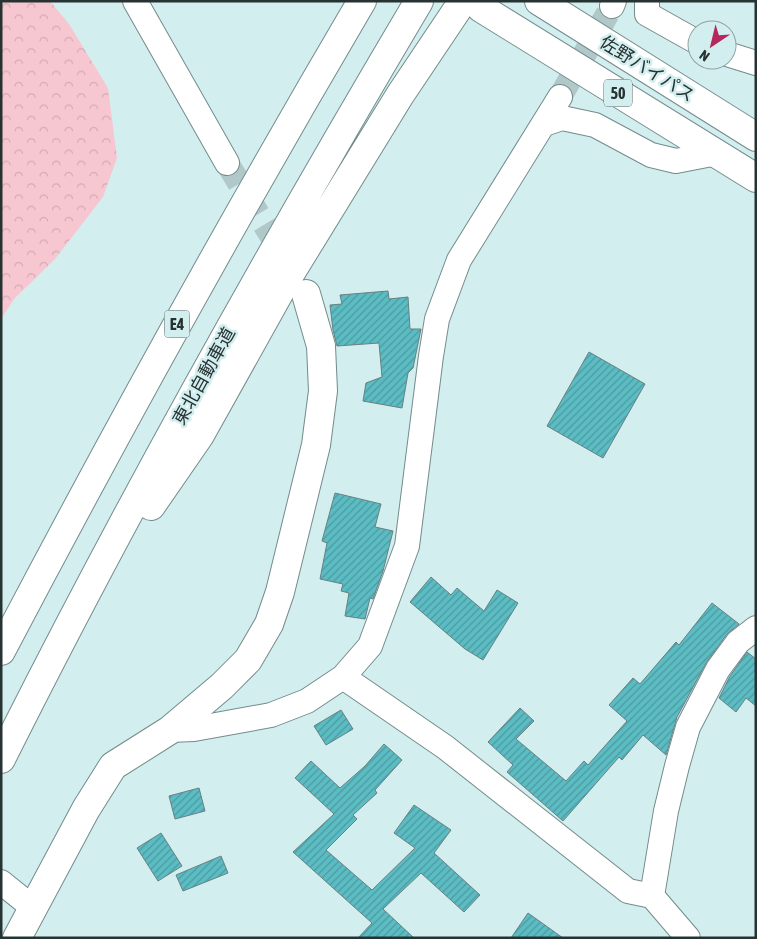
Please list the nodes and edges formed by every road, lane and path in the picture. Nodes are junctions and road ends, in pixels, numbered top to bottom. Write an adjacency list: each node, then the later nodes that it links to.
1 (135, 1): 14 (street)
2 (362, 1): 19 (main road, E4)
3 (419, 1): 17 (main road, 東北自動車道)
4 (539, 1): 12 (main road, 佐野バイパス / 50)
5 (647, 1): 7 (street)
6 (472, 5): 13 (main road, 佐野バイパス / 50); 17 (main road)
7 (687, 36)
8 (737, 57): 9 (street)
9 (756, 63)
10 (560, 97): 11 (street)
11 (544, 124): 13 (street); 20 (street)
12 (756, 138)
13 (717, 153): 15 (main road, 佐野バイパス / 50)
14 (227, 163)
15 (756, 178)
16 (306, 294): 21 (main road)
17 (74, 619): 22 (main road, 東北自動車道)
18 (756, 628): 24 (street)
19 (1, 651)
20 (343, 677): 21 (street); 24 (street)
21 (170, 730): 25 (main road)
22 (1, 759)
23 (1, 882): 25 (street)
24 (652, 896): 27 (street)
25 (32, 908): 26 (main road)
26 (17, 938)
27 (688, 938)

